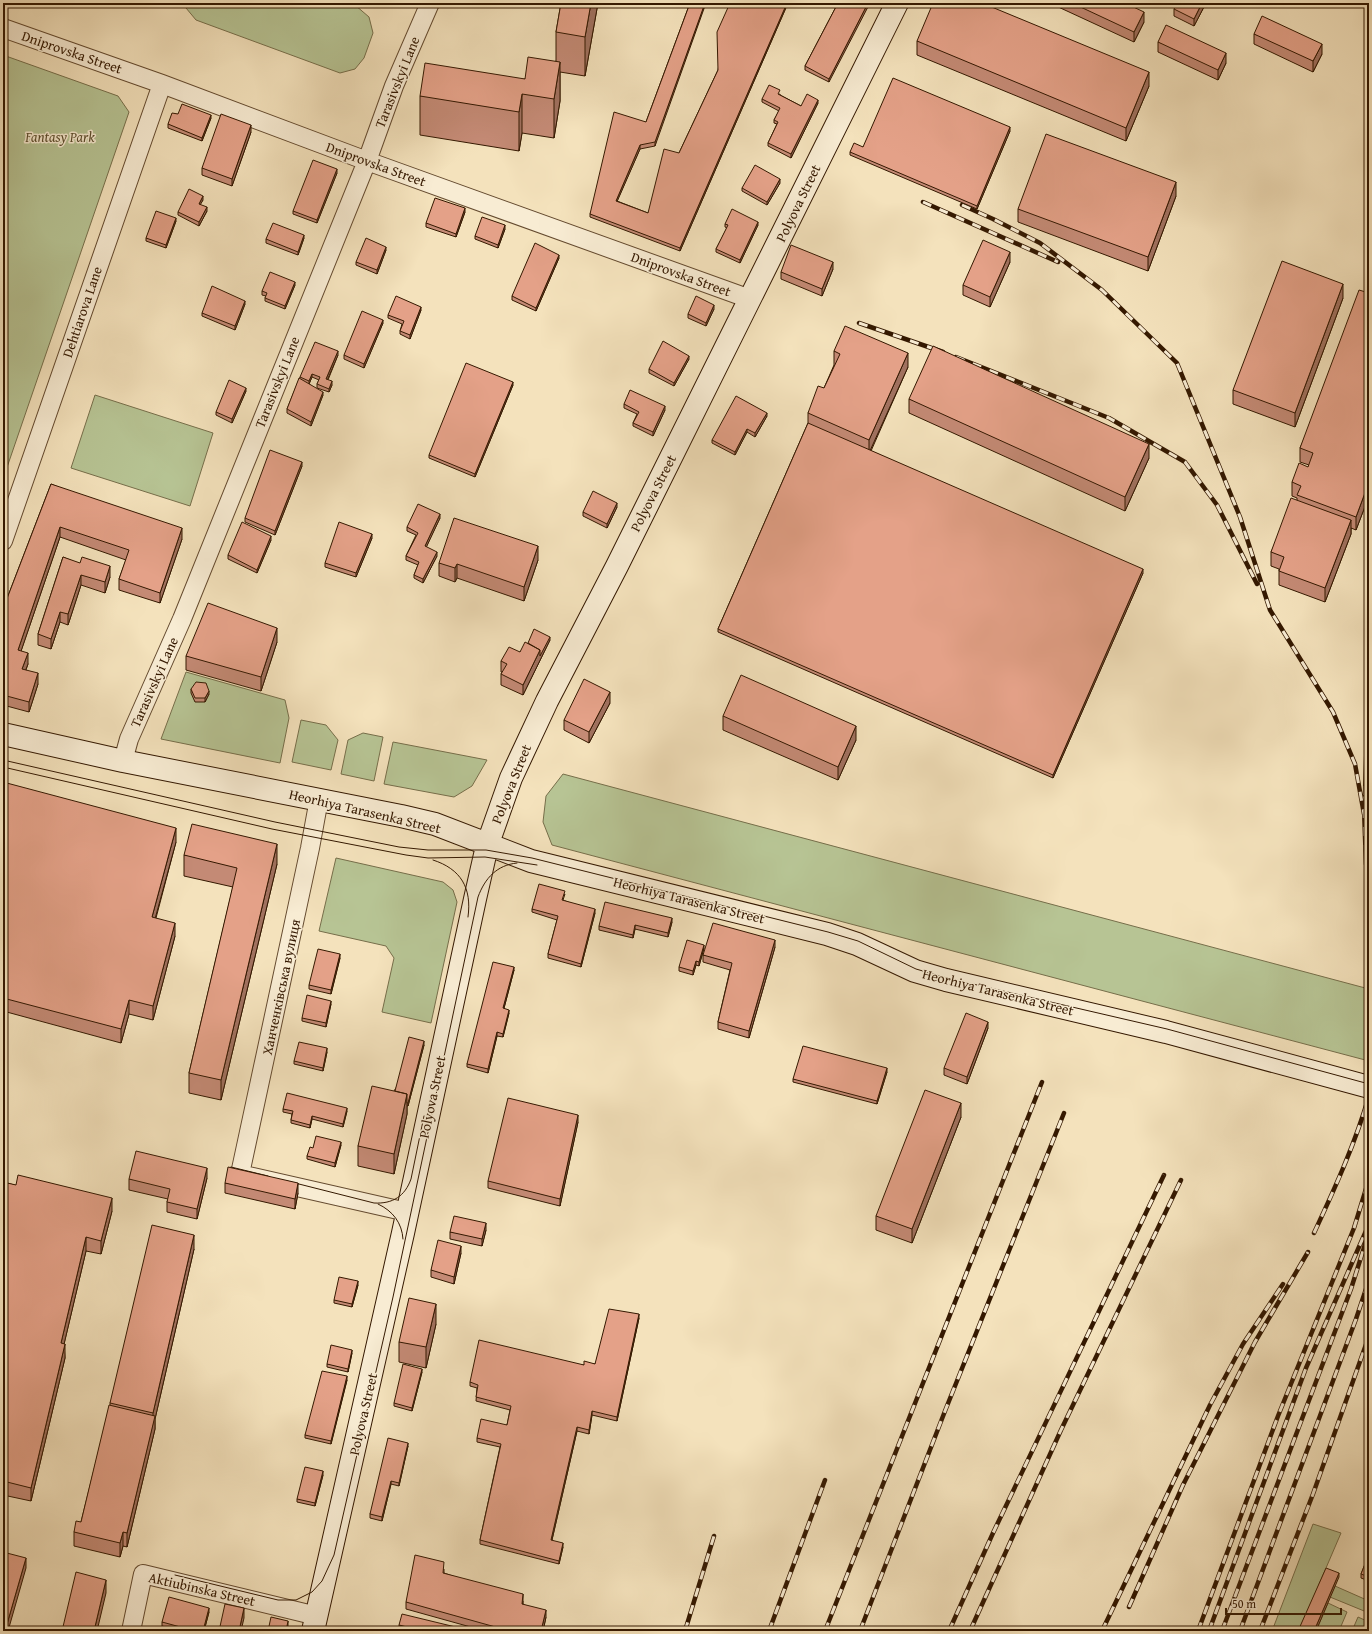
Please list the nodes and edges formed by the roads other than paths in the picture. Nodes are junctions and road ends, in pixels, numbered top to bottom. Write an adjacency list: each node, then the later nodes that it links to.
1 (430, 3): 5 (street, Tarasivskyi Lane)
2 (897, 3): 6 (main road, Polyova Street)
3 (3, 28): 4 (street, Dniprovska Street)
4 (162, 84): 5 (street, Dniprovska Street); 7 (street, Dehtiarova Lane)
5 (366, 161): 6 (street, Dniprovska Street); 9 (street, Tarasivskyi Lane)
6 (750, 299): 11 (main road, Polyova Street)
7 (3, 541)
8 (3, 734): 9 (main road, Heorhiya Tarasenka Street)
9 (123, 761): 10 (main road, Heorhiya Tarasenka Street)
10 (319, 799): 11 (main road, Heorhiya Tarasenka Street); 13 (street, Ханченківська вулиця)
11 (487, 846): 12 (main road, Heorhiya Tarasenka Street); 13 (main road, Polyova Street)
12 (1369, 1086)
13 (407, 1212): 14 (main road, Polyova Street)
14 (315, 1623): 15 (street, Aktiubinska Street)
15 (131, 1631)

